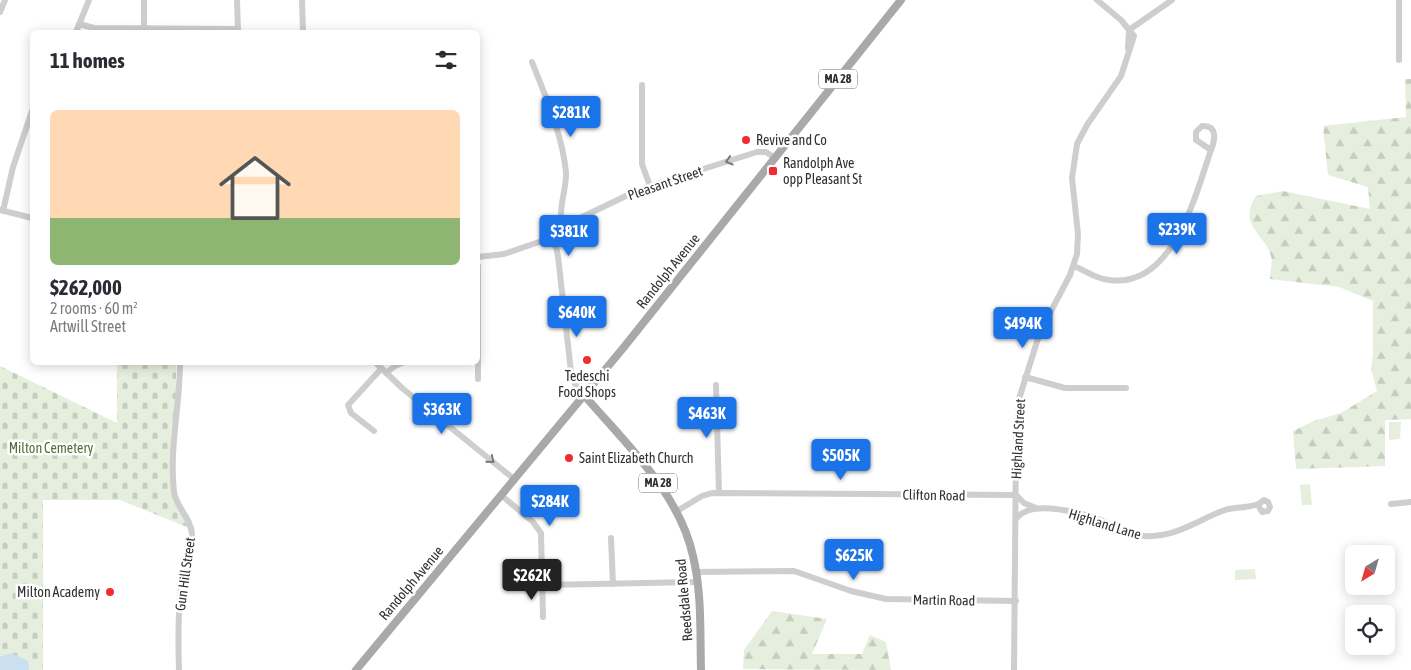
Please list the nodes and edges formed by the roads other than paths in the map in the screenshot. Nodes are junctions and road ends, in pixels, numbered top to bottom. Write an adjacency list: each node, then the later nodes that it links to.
1 (5, 0): 10 (street)
2 (89, 0): 11 (street)
3 (144, 0): 12 (street)
4 (238, 0): 16 (street)
5 (302, 0): 17 (street)
6 (901, 0): 23 (main road, Randolph Avenue / MA 28)
7 (1097, 0): 13 (street)
8 (1172, 0): 13 (street)
9 (1399, 0): 18 (street)
10 (0, 12)
11 (79, 24): 12 (street); 14 (street)
12 (144, 28): 15 (street)
13 (1130, 29): 30 (street, Highland Street)
14 (77, 30)
15 (194, 30)
16 (238, 30)
17 (303, 30)
18 (1399, 60)
19 (532, 62): 27 (street)
20 (642, 85): 24 (street)
21 (30, 117): 25 (street)
22 (1211, 150): 22 (street); 30 (street)
23 (775, 158): 24 (street, Pleasant Street, one-way to 24); 40 (main road, Randolph Avenue / MA 28)
24 (650, 186): 27 (street, Pleasant Street)
25 (2, 210): 26 (street)
26 (30, 217)
27 (563, 226): 28 (street, Pleasant Street)
28 (550, 242): 29 (street); 40 (street, Reedsdale Road)
29 (480, 257)
30 (1074, 266): 36 (street, Highland Street)
31 (180, 365): 59 (street, Gun Hill Street)
32 (378, 365): 35 (street)
33 (397, 365): 35 (street)
34 (478, 365): 37 (street)
35 (383, 371): 41 (street); 42 (street, one-way to 42)
36 (1024, 377): 39 (street); 45 (street, Highland Street)
37 (478, 379)
38 (716, 386): 43 (street)
39 (1126, 388)
40 (584, 395): 42 (main road, Randolph Avenue); 50 (main road, Reedsdale Road / MA 28)
41 (374, 431)
42 (514, 479): 44 (main road, Randolph Avenue)
43 (719, 493): 45 (street, Clifton Road); 50 (street, Clifton Road)
44 (500, 495): 56 (street); 60 (main road, Randolph Avenue)
45 (1016, 495): 49 (street, Highland Lane); 51 (street, Highland Street)
46 (1411, 502): 47 (street)
47 (1391, 504)
48 (1258, 505): 49 (street, Highland Lane)
49 (1036, 508): 51 (street)
50 (677, 511): 53 (main road, Reedsdale Road / MA 28)
51 (1016, 519): 57 (street, Highland Street)
52 (611, 538): 55 (street)
53 (696, 572): 54 (main road, Reedsdale Road / MA 28); 57 (street, Martin Road)
54 (697, 582): 55 (street); 61 (main road, Reedsdale Road / MA 28)
55 (612, 584): 56 (street)
56 (543, 585): 58 (street)
57 (1016, 601): 62 (street, Highland Street)
58 (544, 617)
59 (179, 670)
60 (356, 670)
61 (700, 670)
62 (1014, 670)

